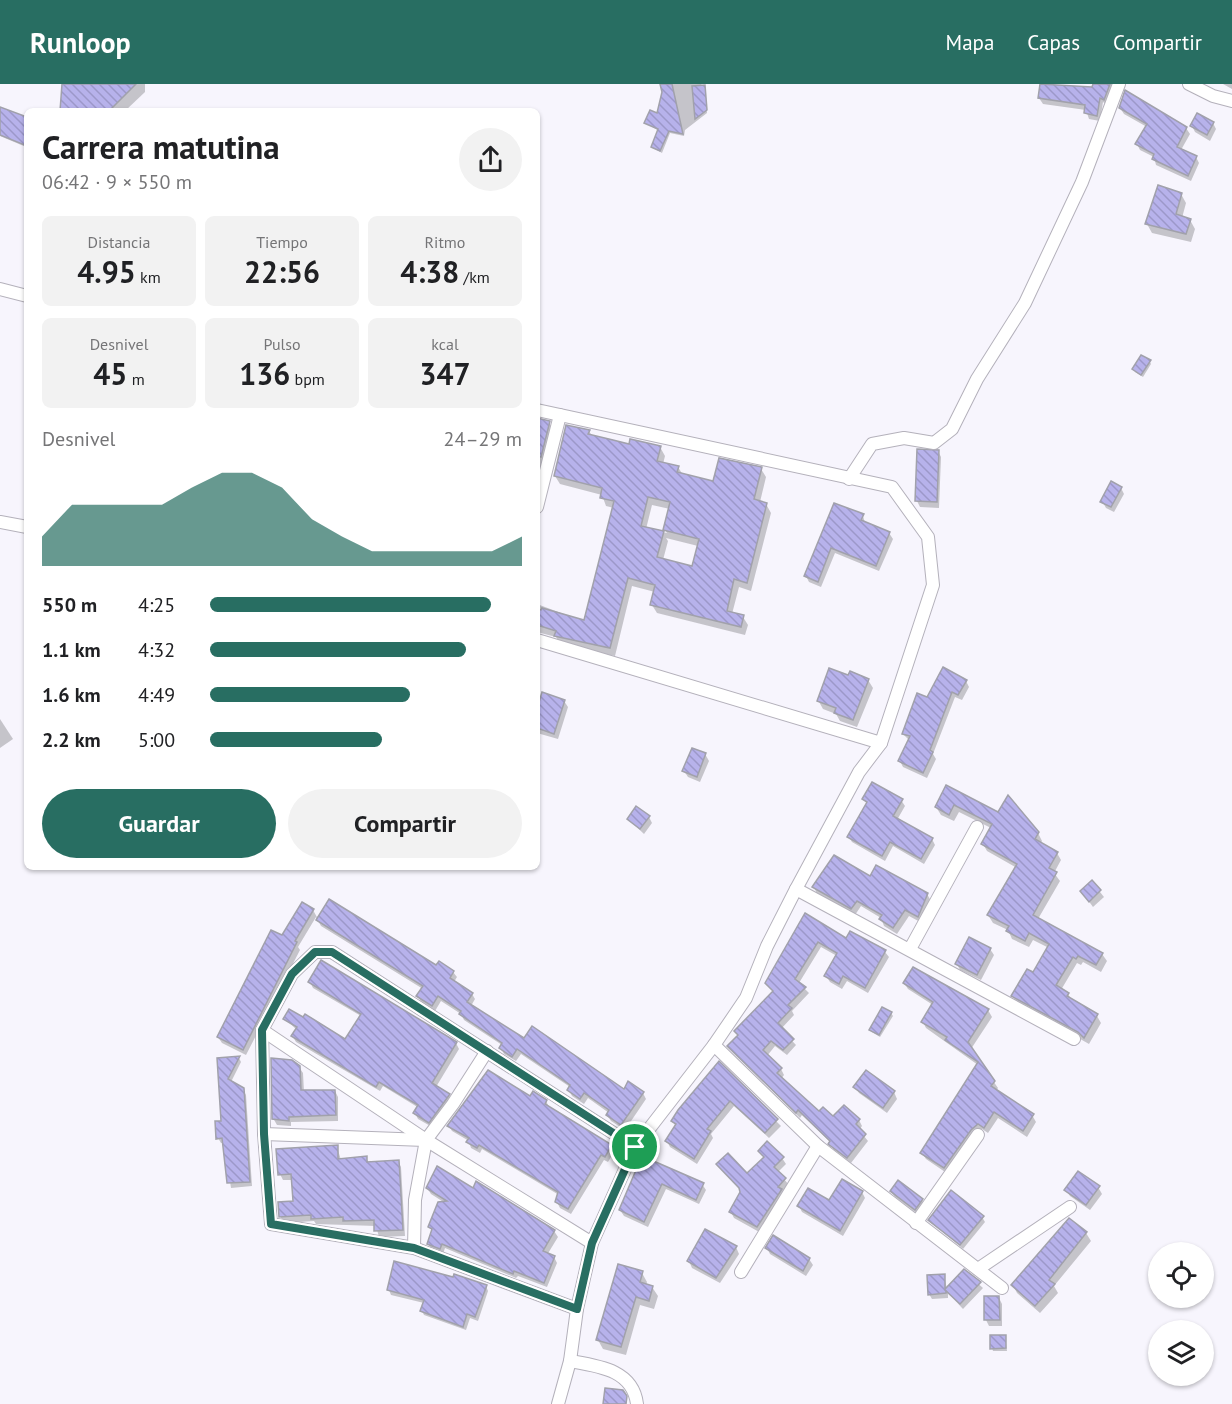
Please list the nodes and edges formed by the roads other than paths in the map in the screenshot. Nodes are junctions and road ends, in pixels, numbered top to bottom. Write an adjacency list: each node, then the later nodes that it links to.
1 (1119, 84): 8 (street)
2 (1189, 84): 3 (street)
3 (1232, 100)
4 (0, 290): 5 (street)
5 (24, 295)
6 (540, 411): 7 (street)
7 (560, 416): 8 (street); 9 (street)
8 (849, 479): 13 (street)
9 (540, 495)
10 (0, 522): 11 (street)
11 (24, 526)
12 (540, 641): 13 (street)
13 (881, 743): 15 (street)
14 (977, 827): 16 (street)
15 (796, 889): 16 (street); 19 (street)
16 (910, 949): 18 (street)
17 (262, 1030): 20 (street); 21 (street); 23 (street)
18 (1074, 1039)
19 (714, 1045): 24 (street); 25 (street)
20 (487, 1051): 23 (street); 25 (street)
21 (264, 1134): 23 (street); 29 (street)
22 (978, 1135): 27 (street)
23 (426, 1140): 28 (street); 29 (street)
24 (818, 1146): 27 (street); 31 (street)
25 (635, 1147): 28 (street)
26 (1070, 1207): 30 (street)
27 (916, 1223): 30 (street)
28 (592, 1243): 33 (street)
29 (414, 1248): 33 (street)
30 (978, 1269): 32 (street)
31 (741, 1272)
32 (1002, 1288)
33 (577, 1309): 34 (street)
34 (570, 1361): 35 (street); 36 (street)
35 (558, 1404)
36 (637, 1404)

